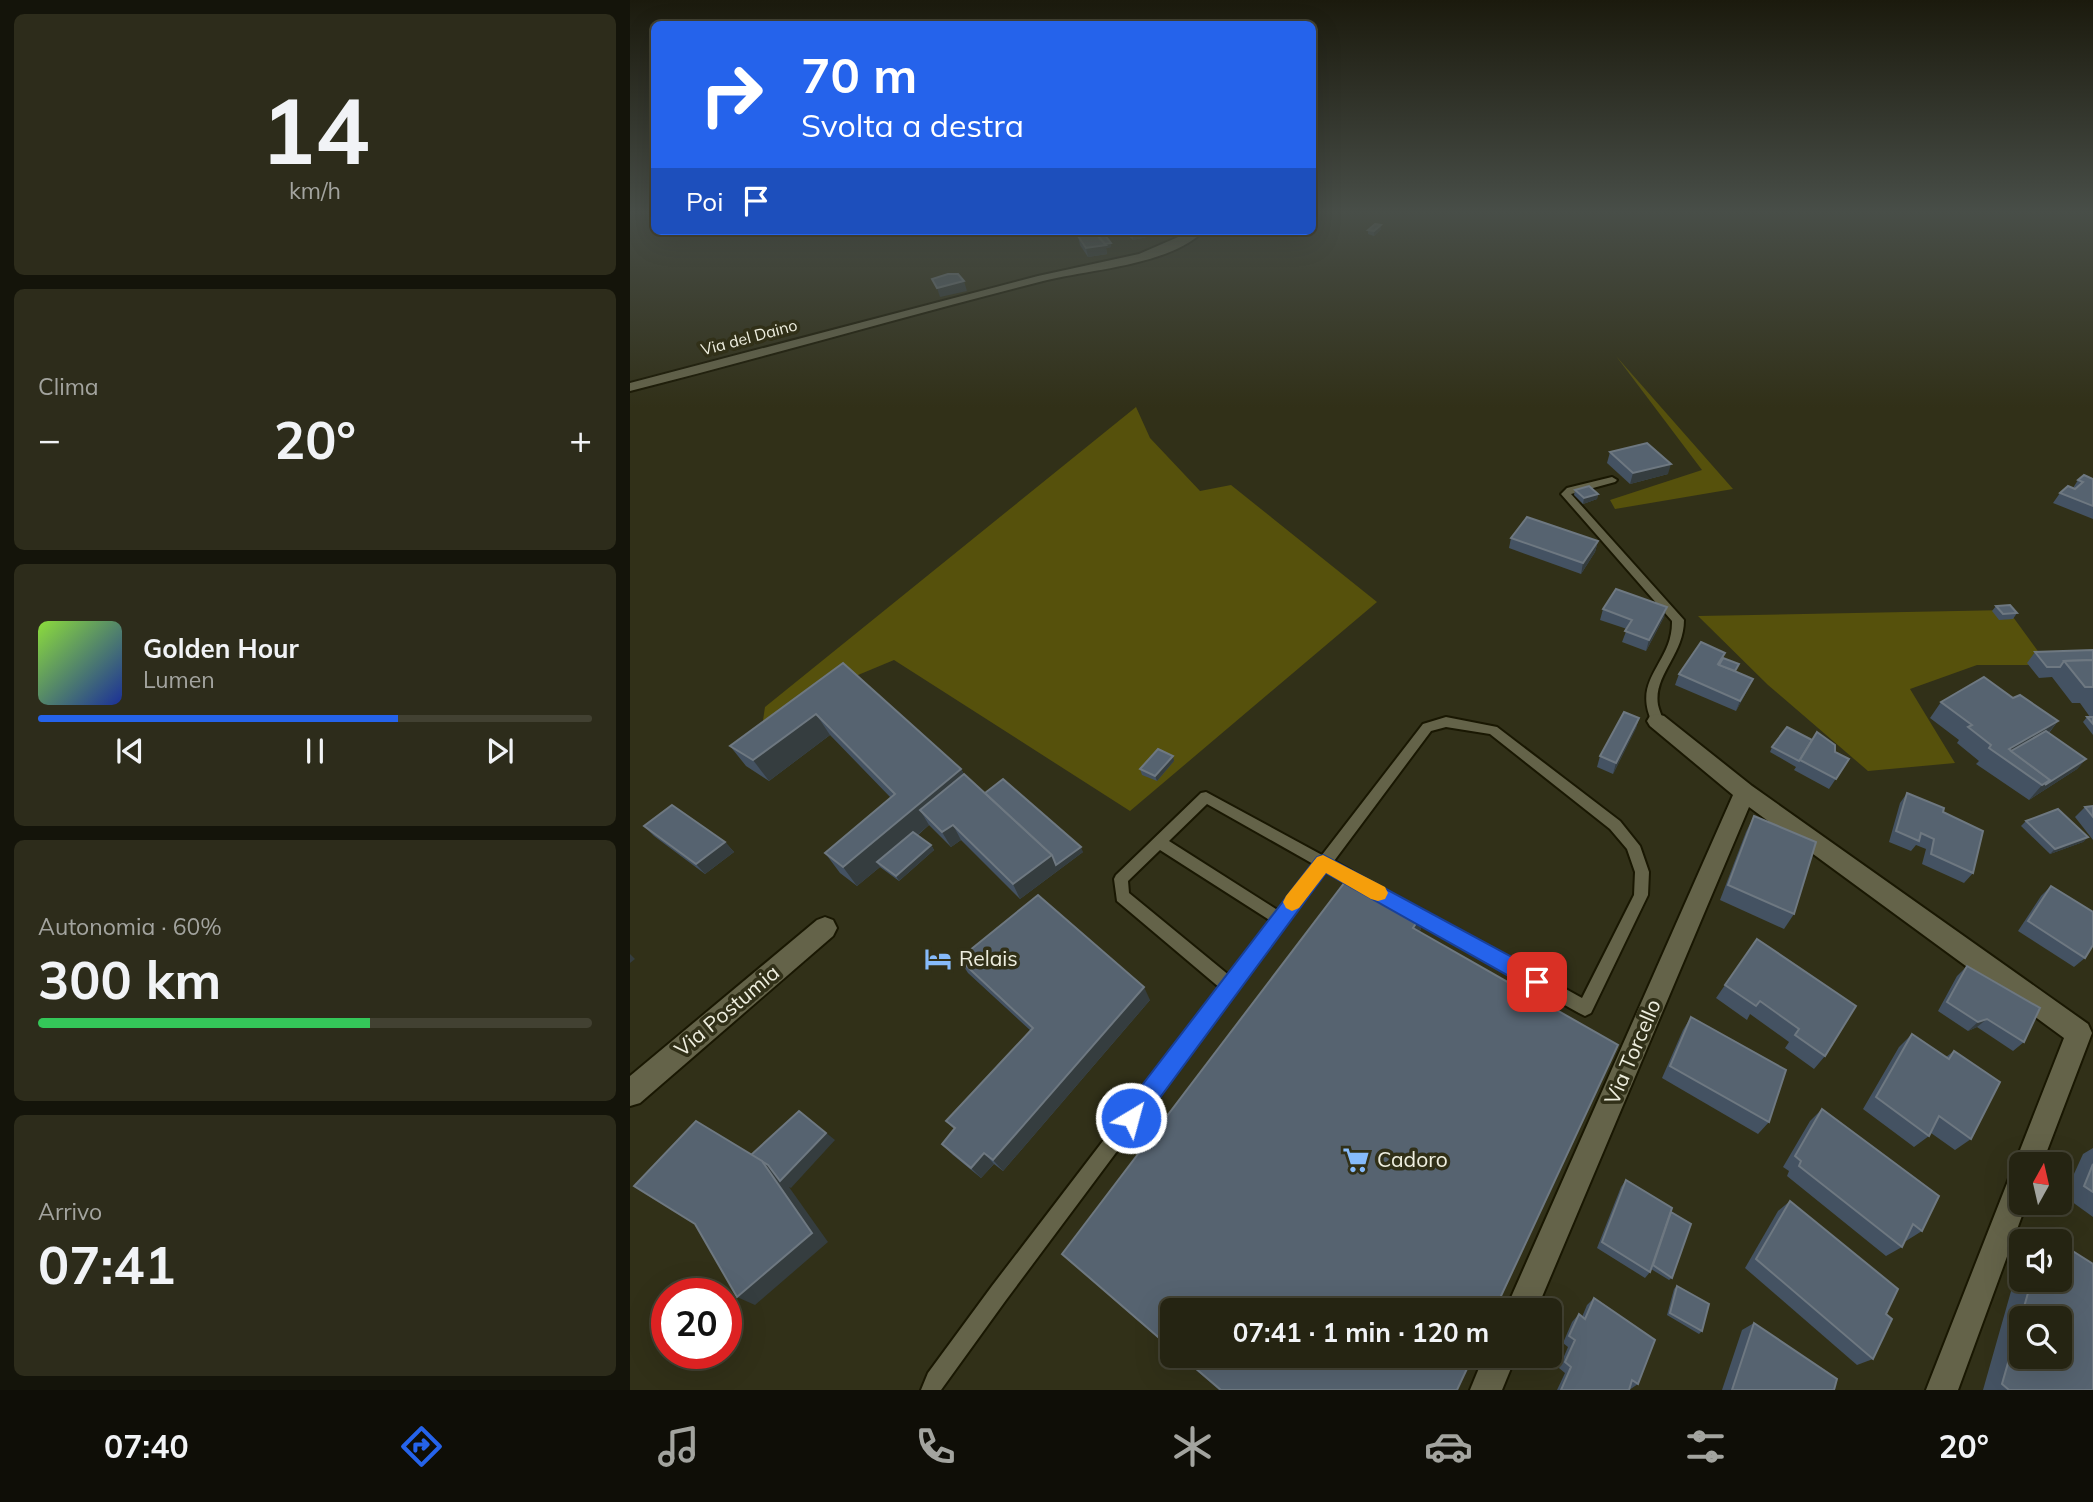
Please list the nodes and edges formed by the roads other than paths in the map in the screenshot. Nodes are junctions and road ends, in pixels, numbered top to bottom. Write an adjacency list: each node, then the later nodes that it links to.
1 (1041, 278): 2 (street, Via del Daino)
2 (630, 387)
3 (1612, 480): 4 (lane)
4 (1657, 721): 5 (street)
5 (1745, 792): 14 (street); 16 (street, Via Torcello)
6 (1159, 842): 7 (lane); 10 (lane); 12 (lane)
7 (1323, 863): 8 (lane); 9 (lane); 10 (lane)
8 (1371, 889)
9 (1395, 902)
10 (1280, 919): 12 (lane)
11 (825, 928): 13 (street, Via Postumia)
12 (1230, 986): 18 (lane)
13 (630, 1093)
14 (2033, 1152)
15 (2009, 1212): 20 (street)
16 (1526, 1298)
17 (1495, 1368): 19 (street)
18 (931, 1390)
19 (1486, 1390)
20 (1942, 1390)

